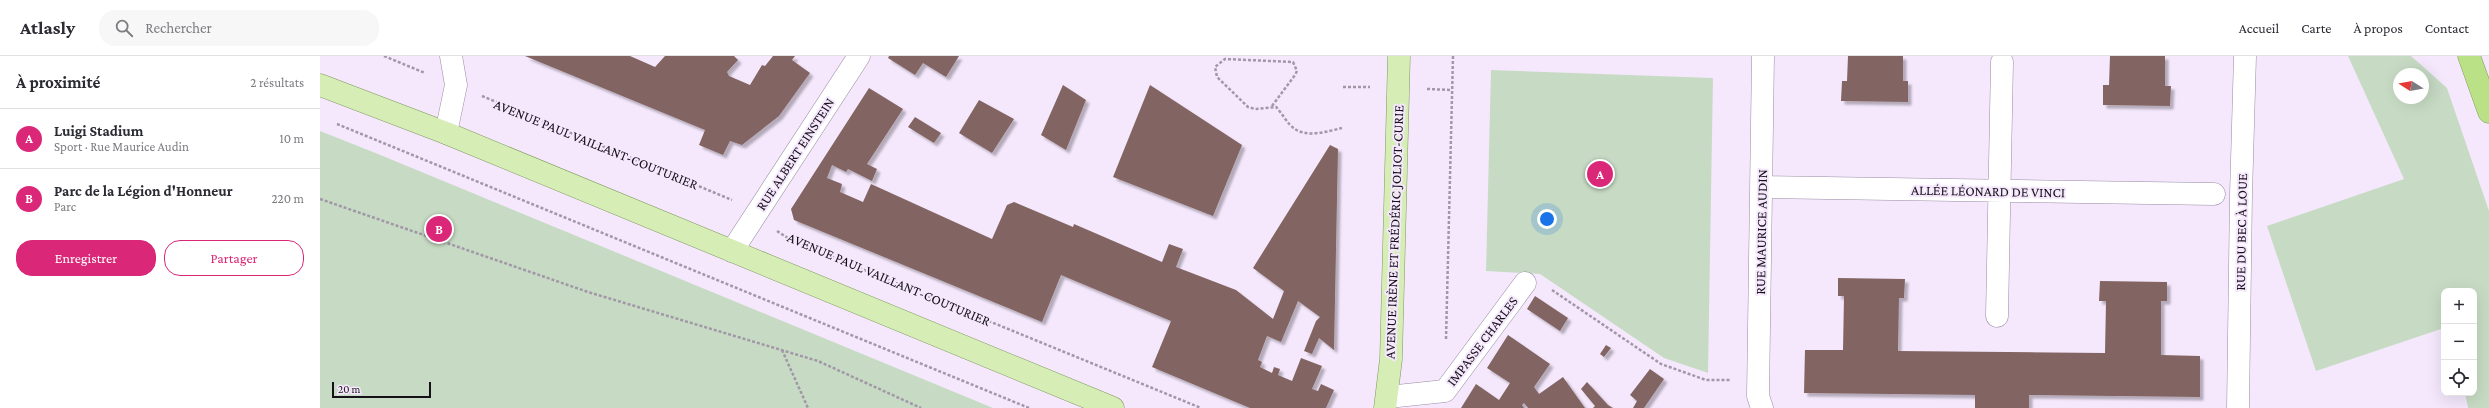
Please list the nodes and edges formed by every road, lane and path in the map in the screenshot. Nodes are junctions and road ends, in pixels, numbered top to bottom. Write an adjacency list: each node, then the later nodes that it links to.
1 (384, 56): 11 (path, AVENUE PAUL VAILLANT-COUTURIER)
2 (451, 56): 11 (street)
3 (859, 56): 21 (street, RUE ALBERT EINSTEIN)
4 (1399, 56): 28 (main road, AVENUE IRÈNE ET FRÉDÉRIC JOLIOT-CURIE)
5 (1453, 56): 25 (path)
6 (1763, 56): 17 (street, RUE MAURICE AUDIN)
7 (2245, 56): 35 (street, RUE DU BEC À LOUE)
8 (2469, 56): 13 (highway)
9 (2002, 62): 18 (street)
10 (326, 84): 16 (main road)
11 (456, 85): 16 (street); 21 (path, AVENUE PAUL VAILLANT-COUTURIER)
12 (1272, 106): 12 (path); 15 (path)
13 (2489, 112)
14 (335, 123): 31 (path)
15 (1342, 128)
16 (446, 133): 22 (main road)
17 (1762, 187): 18 (street, ALLÉE LÉONARD DE VINCI); 27 (street, RUE MAURICE AUDIN)
18 (2000, 191): 19 (street, ALLÉE LÉONARD DE VINCI); 24 (street)
19 (2214, 194)
20 (320, 199): 26 (path)
21 (755, 216): 22 (street, RUE ALBERT EINSTEIN); 33 (path, AVENUE PAUL VAILLANT-COUTURIER)
22 (732, 251): 32 (main road)
23 (1525, 283): 27 (path); 28 (street, IMPASSE CHARLES)
24 (1997, 316)
25 (1446, 343)
26 (782, 350): 29 (path); 30 (path)
27 (1759, 381): 34 (street, RUE MAURICE AUDIN)
28 (1387, 403)
29 (808, 408)
30 (921, 408)
31 (1028, 408)
32 (1113, 408)
33 (1201, 408)
34 (1762, 408)
35 (2238, 408)

